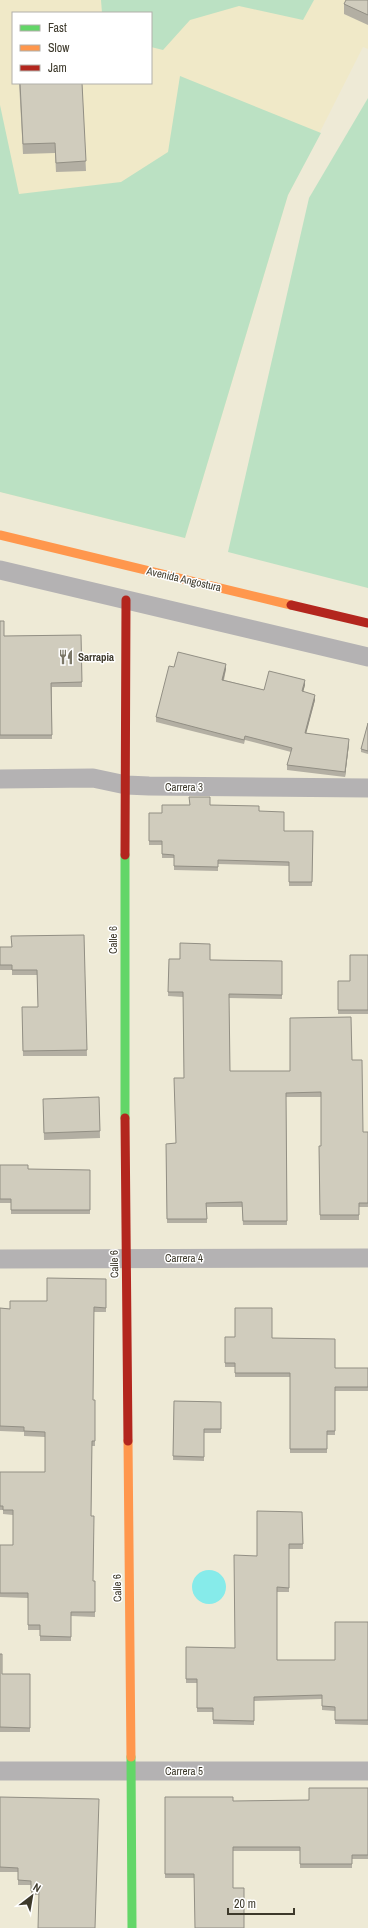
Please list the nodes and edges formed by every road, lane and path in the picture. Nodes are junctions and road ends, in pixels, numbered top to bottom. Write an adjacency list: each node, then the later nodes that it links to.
1 (0, 536): 4 (street, Avenida Angostura)
2 (0, 570): 3 (street)
3 (126, 600): 5 (street); 7 (street, Calle 6)
4 (368, 624)
5 (368, 658)
6 (0, 779): 7 (street, Carrera 3)
7 (126, 785): 8 (street, Carrera 3); 11 (street, Calle 6)
8 (368, 788)
9 (368, 1258): 11 (street, Carrera 4)
10 (0, 1259): 11 (street, Carrera 4)
11 (126, 1259): 13 (street, Calle 6)
12 (0, 1771): 13 (street, Carrera 5)
13 (131, 1771): 14 (street, Carrera 5); 15 (street, Calle 6)
14 (368, 1771)
15 (132, 1928)

